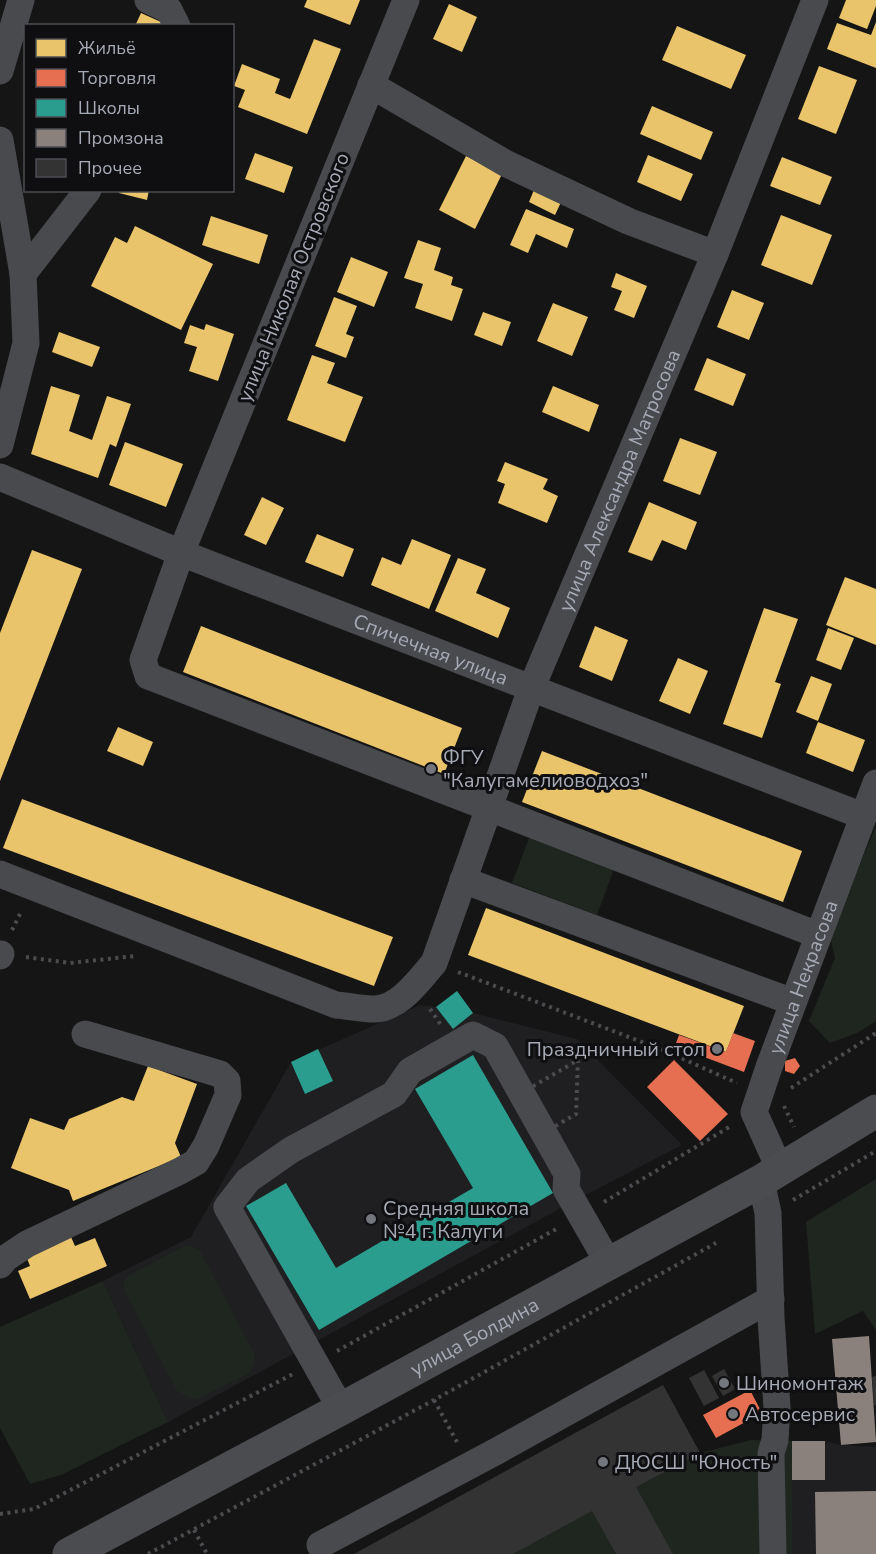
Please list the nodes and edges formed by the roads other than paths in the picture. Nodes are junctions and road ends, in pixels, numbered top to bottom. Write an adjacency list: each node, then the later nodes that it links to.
1 (21, 0): 6 (street)
2 (148, 0): 5 (street)
3 (406, 0): 7 (street, улица Николая Островского)
4 (815, 0): 10 (street, улица Александра Матросова)
5 (176, 24)
6 (0, 71)
7 (371, 85): 10 (street); 14 (street, улица Николая Островского)
8 (0, 140): 11 (street)
9 (86, 192): 11 (street)
10 (715, 254): 15 (street, улица Александра Матросова)
11 (23, 274): 12 (street)
12 (0, 445)
13 (0, 477): 14 (street, Спичечная улица)
14 (181, 553): 15 (street, Спичечная улица); 17 (street, улица Николая Островского)
15 (531, 689): 17 (street, улица Александра Матросова); 18 (street, Спичечная улица)
16 (876, 783): 18 (street, улица Некрасова)
17 (488, 808): 20 (street, улица Александра Матросова); 21 (street)
18 (863, 816): 21 (street, улица Некрасова)
19 (0, 874): 20 (street, улица Александра Матросова)
20 (464, 880): 22 (street)
21 (818, 935): 22 (street, улица Некрасова)
22 (793, 1002): 25 (street, улица Некрасова)
23 (85, 1034): 27 (street)
24 (876, 1111): 25 (main road, улица Болдина)
25 (771, 1175): 26 (main road, улица Болдина); 28 (street)
26 (609, 1264): 29 (main road, улица Болдина); 29 (street)
27 (5, 1277)
28 (771, 1299): 30 (street); 32 (street)
29 (341, 1410): 31 (main road, улица Болдина)
30 (320, 1545)
31 (69, 1554)
32 (772, 1554)

